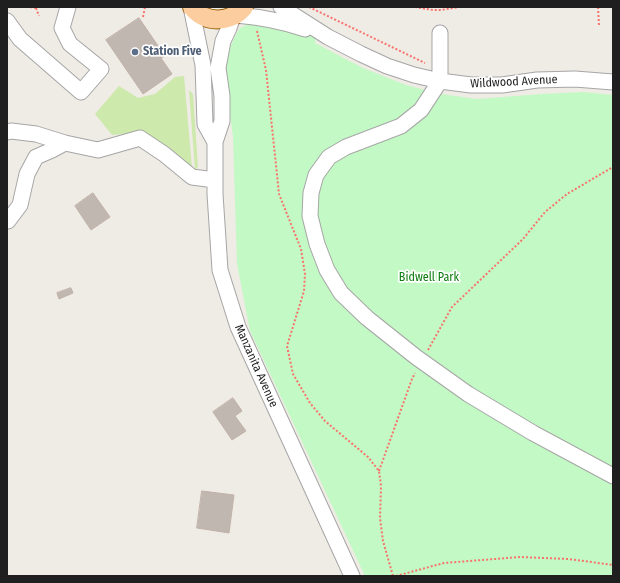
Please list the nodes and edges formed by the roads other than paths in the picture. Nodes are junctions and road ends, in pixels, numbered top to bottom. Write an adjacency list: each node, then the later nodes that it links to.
1 (68, 7): 5 (street)
2 (192, 7): 4 (main road); 11 (street, Manzanita Avenue)
3 (281, 7): 7 (street, Wildwood Avenue)
4 (238, 13): 7 (street, Wildwood Avenue); 11 (street, Manzanita Avenue)
5 (7, 21)
6 (440, 33): 8 (street)
7 (328, 37): 8 (street, Wildwood Avenue)
8 (440, 74): 9 (street, Wildwood Avenue); 15 (street)
9 (613, 82)
10 (7, 132): 12 (street)
11 (215, 142): 13 (street, Manzanita Avenue)
12 (65, 143): 13 (street); 14 (street)
13 (215, 180): 16 (street, Manzanita Avenue)
14 (7, 221)
15 (613, 476)
16 (352, 576)

